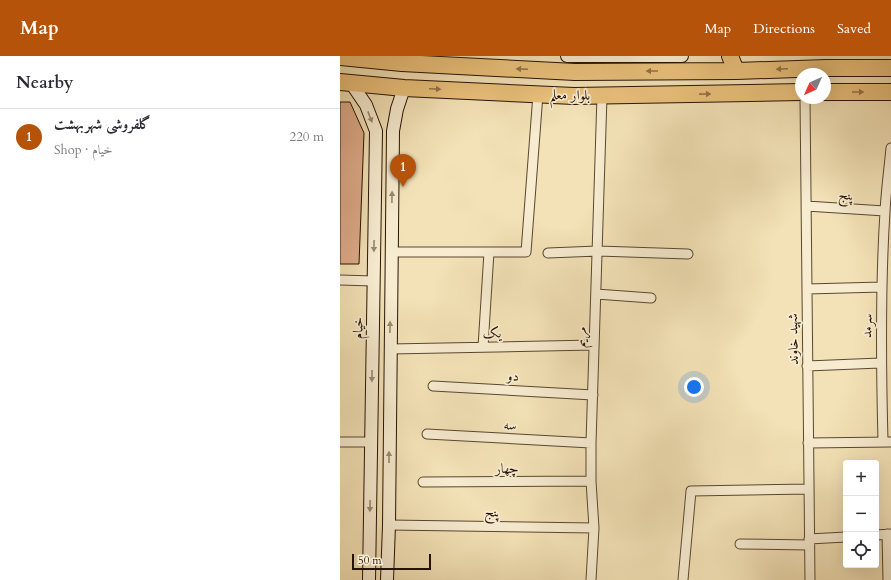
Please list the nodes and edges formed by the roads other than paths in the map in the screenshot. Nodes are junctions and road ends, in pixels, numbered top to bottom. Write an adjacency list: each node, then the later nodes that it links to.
1 (566, 56): 2 (main road)
2 (682, 56)
3 (730, 56): 7 (highway)
4 (340, 57): 5 (highway, بلوار معلم)
5 (404, 58): 7 (highway, بلوار معلم, one-way to 5)
6 (891, 68): 7 (highway, بلوار معلم, one-way to 7)
7 (736, 71)
8 (345, 83): 9 (highway, بلوار معلم); 19 (main road, خیام, one-way to 19)
9 (404, 88): 13 (highway, بلوار معلم, one-way to 13); 20 (main road, one-way to 9)
10 (795, 92): 14 (highway, بلوار معلم, one-way to 10)
11 (831, 92): 12 (highway, one-way to 12)
12 (891, 92)
13 (538, 94): 14 (highway, بلوار معلم); 23 (street)
14 (602, 96): 21 (street, مریم)
15 (805, 104): 17 (street, شهید خاوند)
16 (891, 148): 18 (street, سرمد)
17 (806, 206): 18 (street, پنج); 29 (street, شهید خاوند)
18 (885, 211): 28 (street, سرمد)
19 (374, 220): 20 (main road); 27 (main road, خیام, one-way to 27)
20 (392, 220): 22 (main road)
21 (598, 251): 24 (street); 25 (street); 30 (street, مریم)
22 (391, 252): 23 (street); 34 (main road, one-way to 22)
23 (489, 252): 33 (street)
24 (548, 252)
25 (688, 254)
26 (340, 280): 27 (street)
27 (373, 281): 41 (main road, خیام, one-way to 41)
28 (882, 287): 29 (street); 35 (street, سرمد)
29 (806, 289): 36 (street, شهید خاوند)
30 (596, 294): 31 (street); 32 (street, مریم)
31 (651, 298)
32 (594, 345): 33 (street, یک); 38 (street, مریم)
33 (483, 347): 34 (street, یک)
34 (390, 349): 48 (main road, one-way to 34)
35 (880, 363): 36 (street); 42 (street, سرمد)
36 (807, 366): 44 (street, شهید خاوند)
37 (433, 386): 38 (street, دو)
38 (593, 395): 43 (street, مریم)
39 (427, 434): 43 (street, سه)
40 (340, 442): 41 (street)
41 (371, 442): 55 (main road, خیام, one-way to 55)
42 (887, 442): 44 (street)
43 (591, 443): 45 (street, مریم)
44 (808, 443): 47 (street, شهید خاوند)
45 (591, 481): 46 (street, چهار); 49 (street, مریم)
46 (423, 482)
47 (809, 489): 53 (street, شهید خاوند); 58 (street)
48 (389, 525): 49 (street, پنج); 56 (main road)
49 (594, 528): 57 (street, مریم)
50 (889, 534): 51 (street); 60 (street)
51 (879, 535)
52 (843, 537): 53 (street)
53 (810, 542): 54 (street); 59 (street, شهید خاوند)
54 (740, 544)
55 (369, 580)
56 (387, 580)
57 (590, 580)
58 (684, 580)
59 (810, 580)
60 (888, 580)

